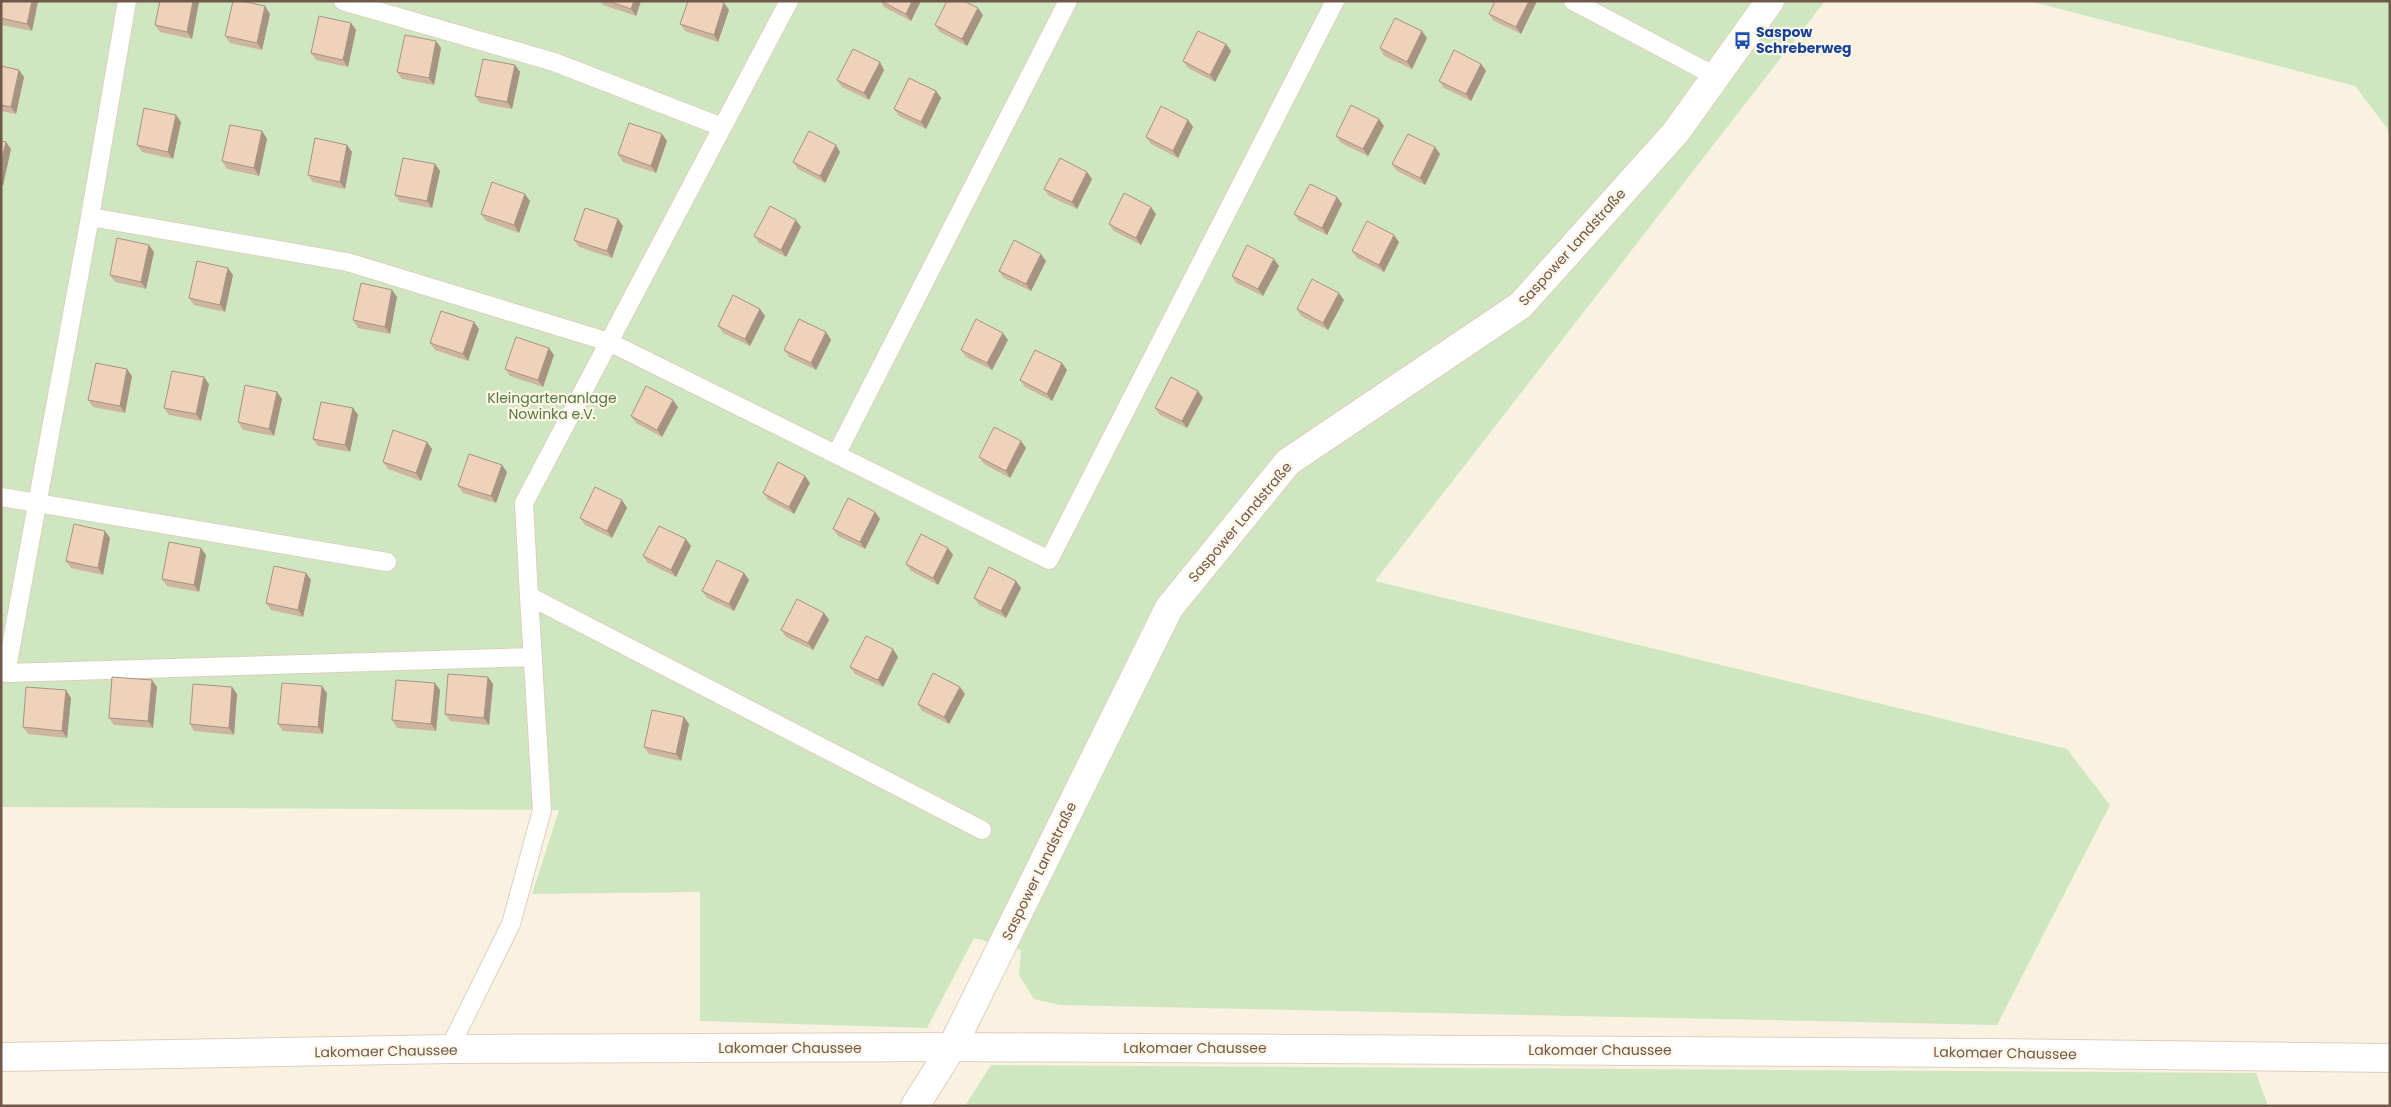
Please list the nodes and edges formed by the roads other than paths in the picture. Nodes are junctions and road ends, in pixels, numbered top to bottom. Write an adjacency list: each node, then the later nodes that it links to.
1 (127, 1): 10 (lane)
2 (343, 1): 9 (lane)
3 (788, 1): 9 (lane)
4 (1068, 1): 12 (lane)
5 (1335, 1): 12 (lane)
6 (1572, 1): 8 (lane)
7 (1770, 1): 8 (street, Saspower Landstraße)
8 (1715, 76): 19 (street, Saspower Landstraße)
9 (722, 127): 11 (lane)
10 (90, 217): 11 (lane); 14 (lane)
11 (609, 342): 12 (lane); 16 (lane)
12 (836, 453)
13 (1, 497): 14 (lane)
14 (37, 503): 15 (lane); 17 (lane)
15 (387, 562)
16 (529, 596): 17 (lane); 18 (lane)
17 (532, 657): 20 (lane)
18 (982, 830)
19 (952, 1047): 20 (street, Lakomaer Chaussee); 22 (street, Lakomaer Chaussee); 23 (street, Saspower Landstraße)
20 (449, 1050): 21 (street, Lakomaer Chaussee)
21 (1, 1057)
22 (2390, 1058)
23 (915, 1106)

